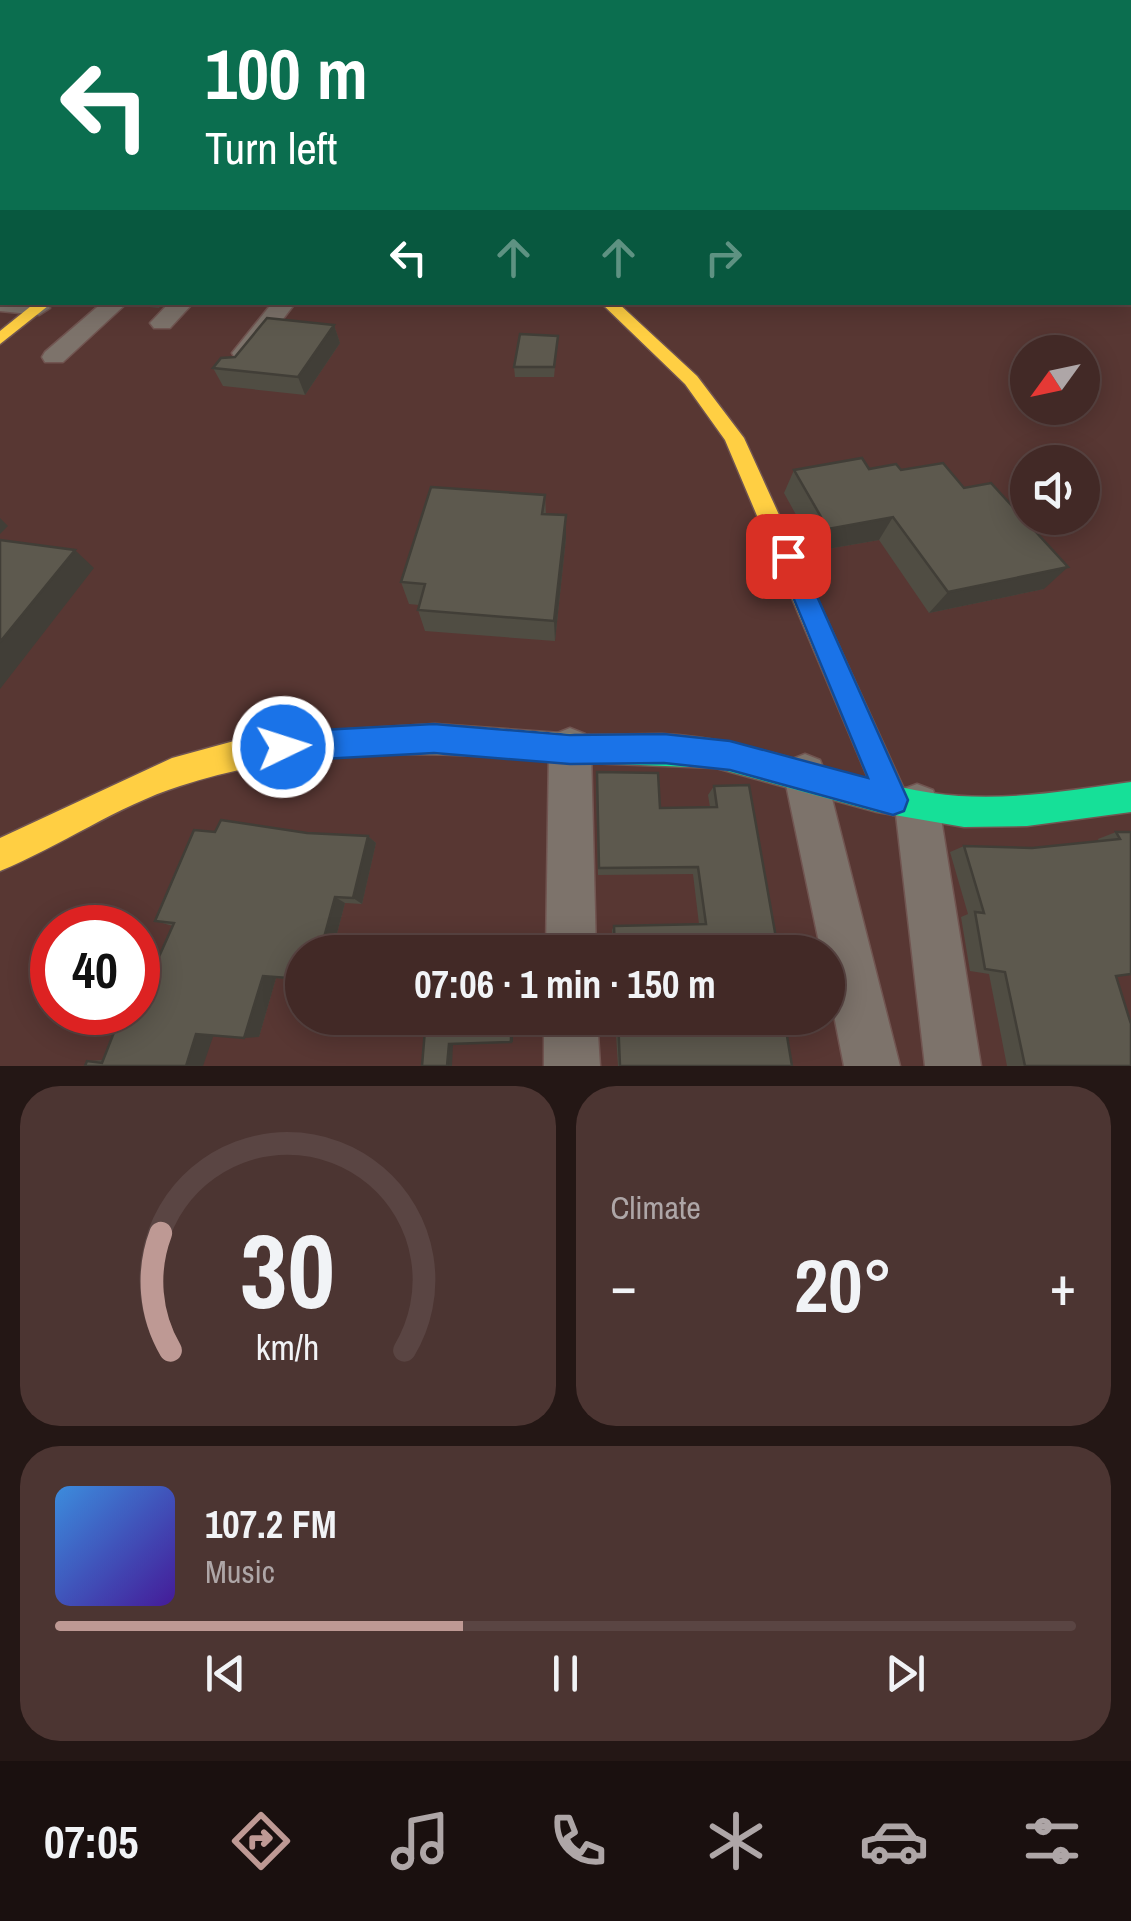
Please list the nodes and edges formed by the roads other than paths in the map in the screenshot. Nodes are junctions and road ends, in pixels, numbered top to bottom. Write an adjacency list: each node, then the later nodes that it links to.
1 (114, 305): 8 (street)
2 (180, 305): 6 (street)
3 (284, 305): 9 (street)
4 (610, 305): 13 (street)
5 (42, 306): 7 (street)
6 (162, 323)
7 (0, 339)
8 (54, 358)
9 (232, 368)
10 (570, 749): 11 (street); 14 (street); 15 (street)
11 (805, 775): 13 (street); 18 (street)
12 (1131, 797): 13 (street)
13 (905, 803): 19 (street)
14 (0, 855)
15 (571, 935)
16 (572, 1035): 17 (street)
17 (572, 1066)
18 (872, 1066)
19 (952, 1066)

